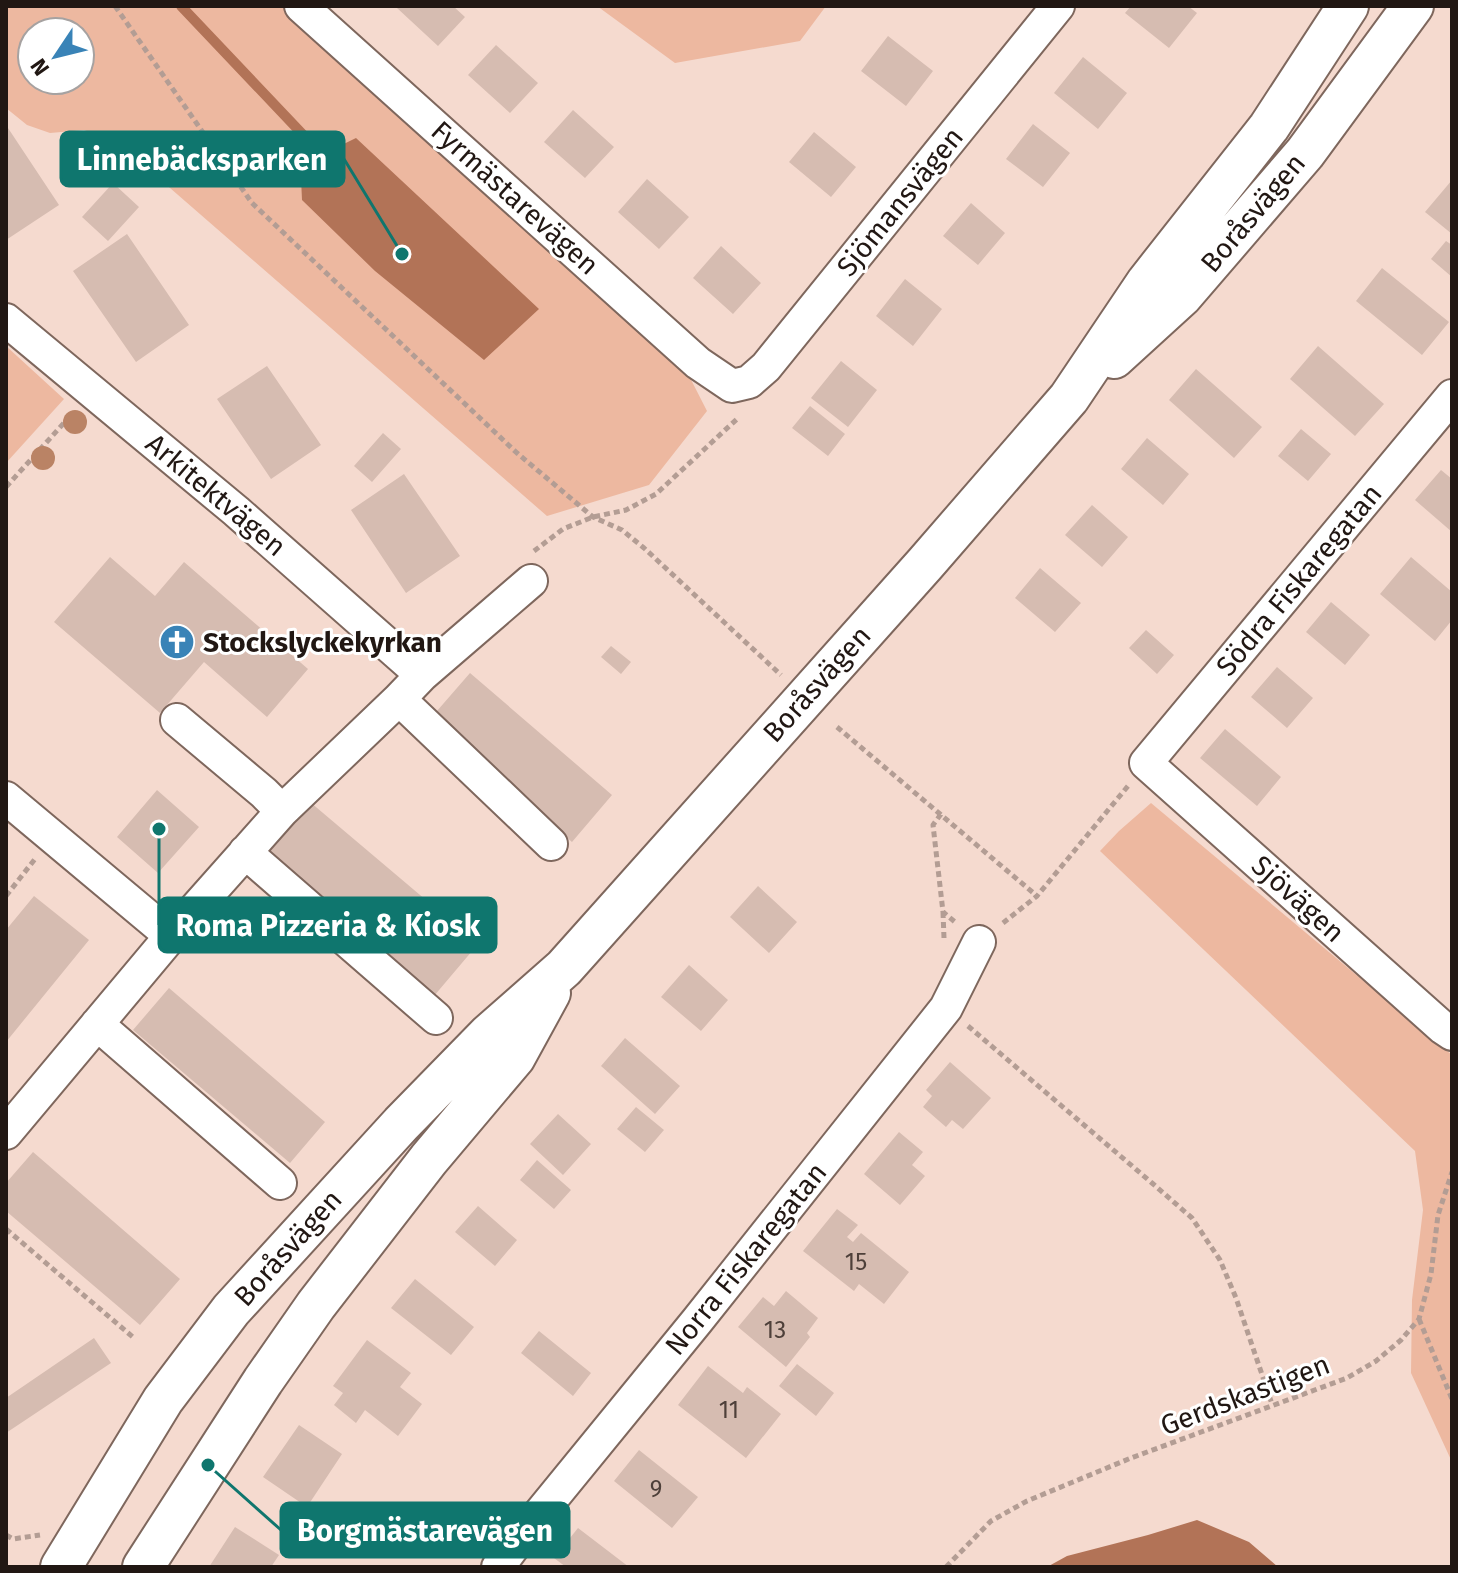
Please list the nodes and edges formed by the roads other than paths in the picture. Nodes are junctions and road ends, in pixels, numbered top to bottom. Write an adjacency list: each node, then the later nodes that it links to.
1 (301, 6): 6 (street, Fyrmästarevägen)
2 (1058, 6): 6 (street, Sjömansvägen)
3 (1348, 6): 8 (main road, Boråsvägen)
4 (1413, 6): 8 (main road, Boråsvägen)
5 (6, 320): 10 (street, Arkitektvägen)
6 (732, 386)
7 (1452, 396): 13 (street, Södra Fiskaregatan)
8 (1069, 398): 20 (main road, Boråsvägen)
9 (531, 581): 10 (street)
10 (422, 675): 11 (street)
11 (399, 699): 15 (street); 16 (street)
12 (177, 720): 15 (street)
13 (1146, 763): 23 (street, Sjövägen)
14 (6, 798): 18 (street)
15 (282, 811): 17 (street)
16 (551, 844)
17 (245, 852): 18 (street); 21 (street)
18 (171, 936): 22 (street)
19 (979, 942): 28 (street, Norra Fiskaregatan)
20 (564, 968): 26 (main road, Boråsvägen); 27 (main road, Boråsvägen)
21 (436, 1018)
22 (97, 1024): 24 (street); 25 (street)
23 (1452, 1034)
24 (6, 1133)
25 (280, 1183)
26 (53, 1550)
27 (143, 1567)
28 (498, 1567)

